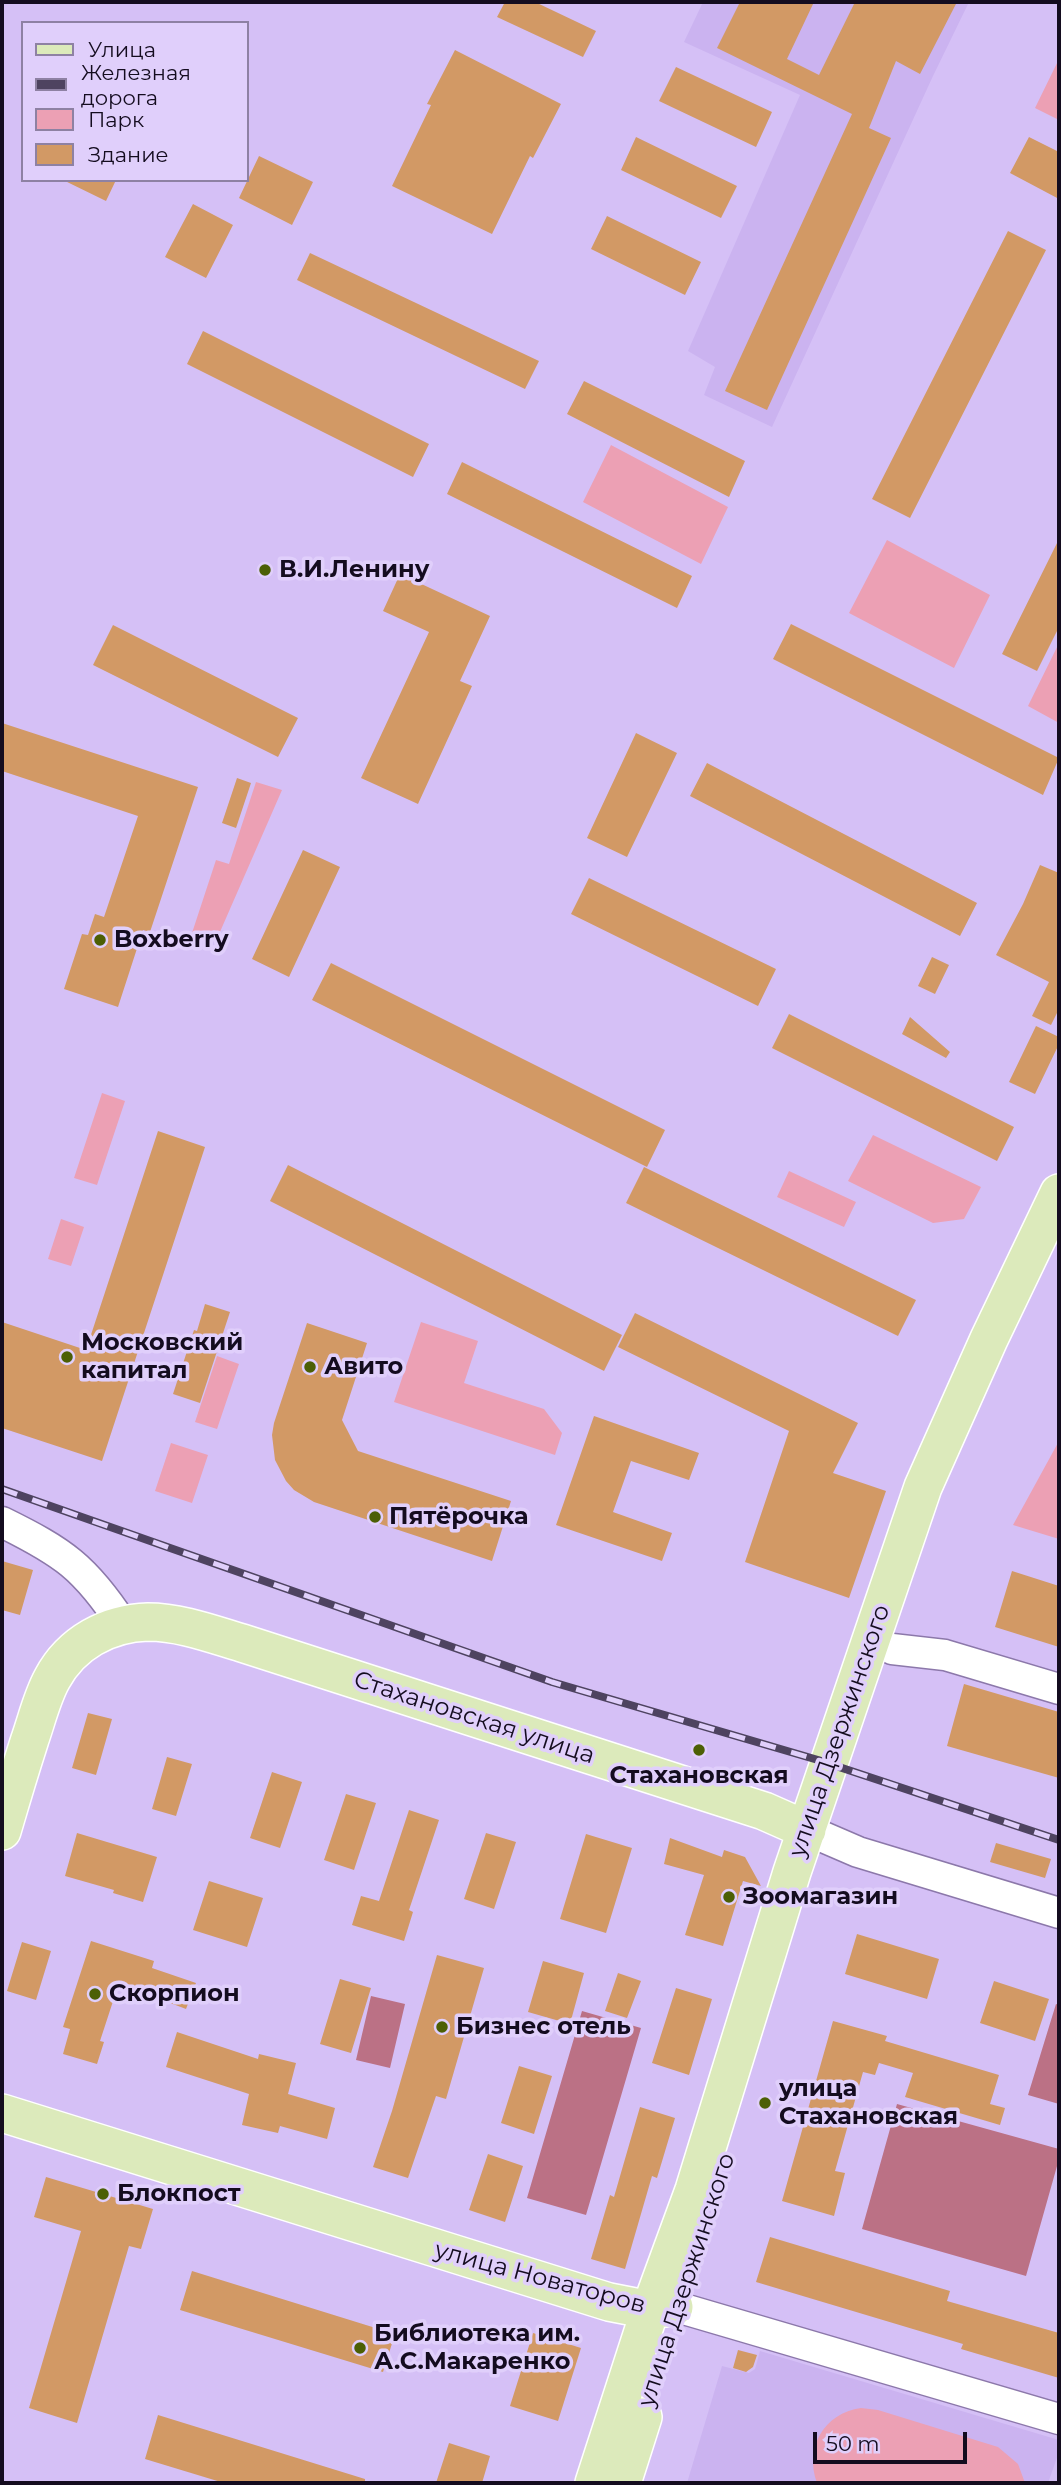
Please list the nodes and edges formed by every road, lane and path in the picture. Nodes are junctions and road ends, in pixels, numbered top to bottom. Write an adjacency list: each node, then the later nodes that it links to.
1 (1059, 1193): 8 (main road, улица Дзержинского)
2 (1059, 1251): 5 (main road, улица Дзержинского)
3 (2, 1522): 4 (street)
4 (123, 1625): 7 (main road, Стахановская улица); 8 (main road, Стахановская улица)
5 (892, 1649): 6 (street); 8 (main road, улица Дзержинского)
6 (1059, 1689)
7 (2, 1831)
8 (817, 1834): 9 (street, Стахановская улица); 11 (main road, улица Дзержинского)
9 (1059, 1913)
10 (9, 2113): 11 (main road, улица Новаторов)
11 (664, 2309): 12 (street, улица Новаторов); 13 (main road, улица Дзержинского); 14 (main road, улица Дзержинского)
12 (1059, 2419)
13 (594, 2483)
14 (621, 2483)

